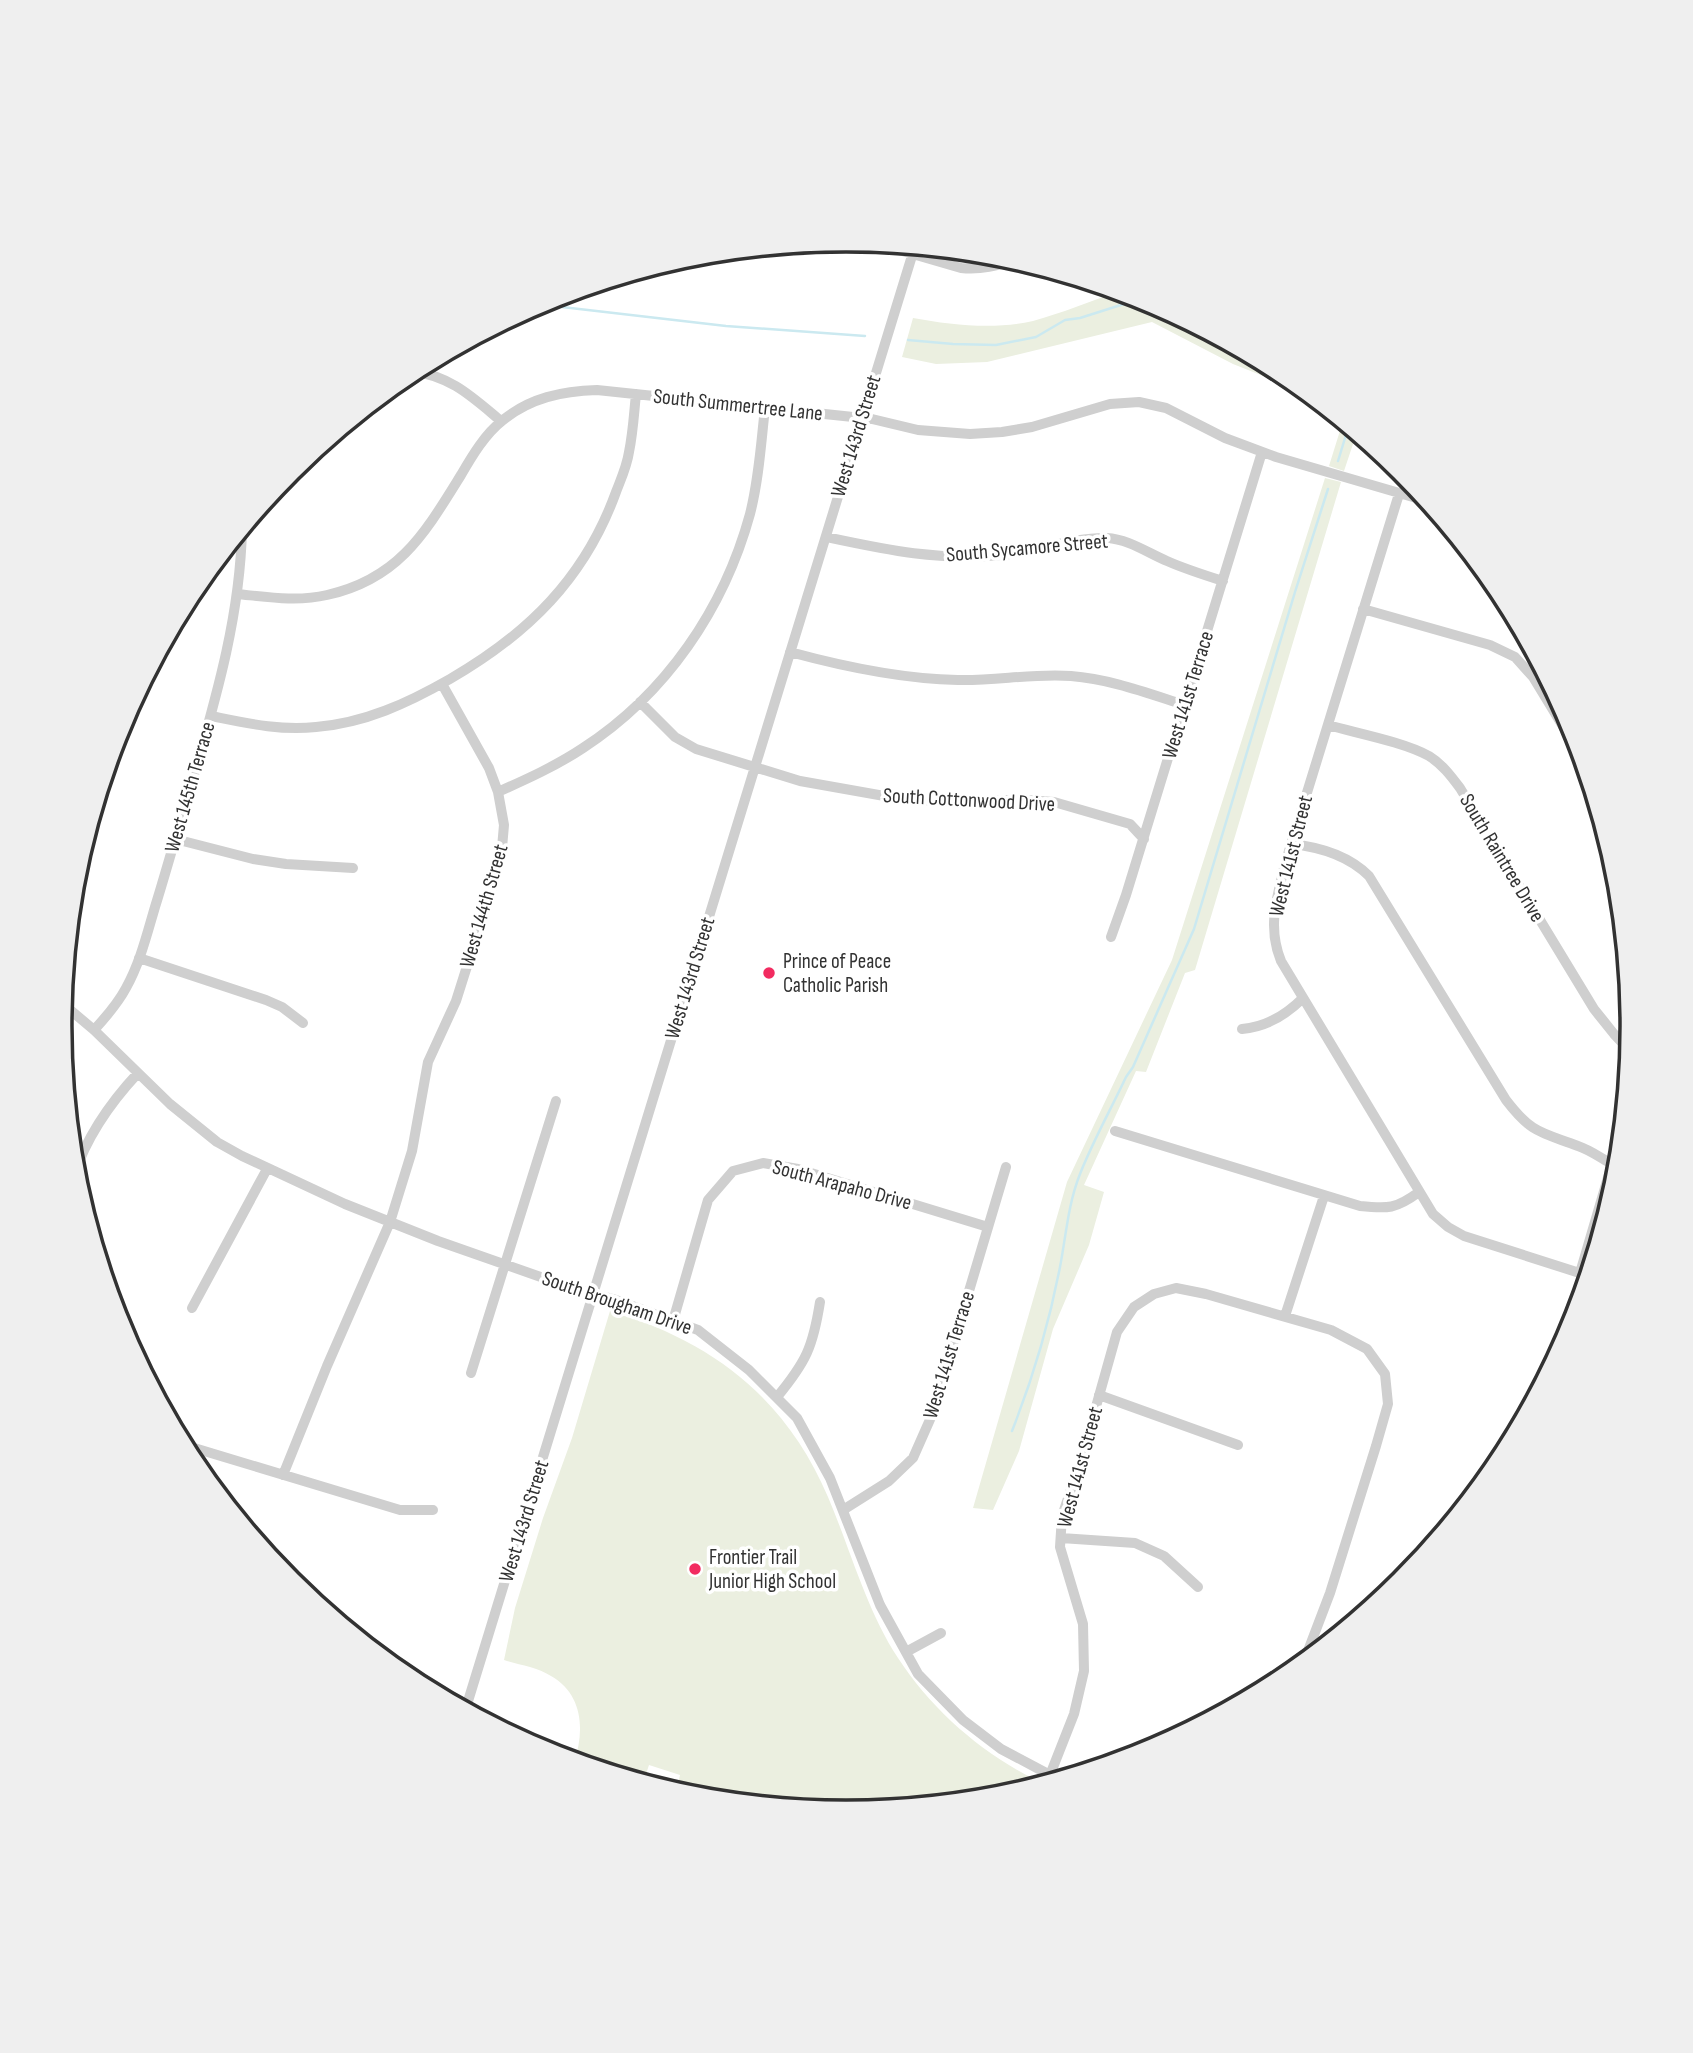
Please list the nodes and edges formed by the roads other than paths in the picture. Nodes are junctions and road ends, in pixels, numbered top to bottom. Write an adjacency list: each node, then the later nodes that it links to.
1 (913, 255): 7 (street, West 143rd Street)
2 (930, 256): 3 (street)
3 (996, 267)
4 (429, 374): 8 (street)
5 (636, 394): 6 (street, South Summertree Lane); 8 (street, South Summertree Lane); 18 (street)
6 (765, 408): 7 (street, South Summertree Lane); 19 (street)
7 (862, 419): 9 (street, South Summertree Lane); 12 (street, West 143rd Street)
8 (501, 421): 15 (street, South Summertree Lane)
9 (1262, 452): 10 (street, South Summertree Lane); 14 (street, West 141st Terrace)
10 (1399, 494): 11 (street, South Summertree Lane); 16 (street, West 141st Street)
11 (1411, 497)
12 (825, 537): 14 (street, South Sycamore Street); 17 (street, West 143rd Street)
13 (241, 544): 15 (street, West 145th Terrace)
14 (1223, 581): 20 (street, West 141st Terrace)
15 (237, 594): 22 (street, West 145th Terrace)
16 (1363, 609): 21 (street); 23 (street, West 141st Street)
17 (790, 652): 20 (street); 24 (street, West 143rd Street)
18 (442, 684): 22 (street); 25 (street, West 144th Street)
19 (640, 702): 24 (street, South Cottonwood Drive); 25 (street)
20 (1185, 705): 27 (street, West 141st Terrace)
21 (1552, 709)
22 (211, 716): 26 (street, West 145th Terrace)
23 (1328, 725): 28 (street, West 141st Street); 37 (street, South Raintree Drive)
24 (755, 768): 27 (street, South Cottonwood Drive); 51 (street, West 143rd Street)
25 (498, 792): 47 (street, West 144th Street)
26 (175, 839): 29 (street); 31 (street, West 145th Terrace)
27 (1144, 839): 30 (street, West 141st Terrace)
28 (1291, 844): 32 (street, West 141st Street); 42 (street)
29 (353, 868)
30 (1111, 937)
31 (139, 958): 34 (street); 36 (street, West 145th Terrace)
32 (1303, 998): 35 (street); 45 (street, West 141st Street)
33 (72, 1012): 36 (street, South Brougham Drive)
34 (303, 1023)
35 (1242, 1029)
36 (94, 1030): 38 (street, South Brougham Drive)
37 (1621, 1041)
38 (138, 1073): 41 (street); 44 (street, South Brougham Drive)
39 (556, 1101): 49 (street)
40 (1115, 1131): 46 (street)
41 (82, 1152)
42 (1609, 1162)
43 (1006, 1167): 48 (street, West 141st Terrace)
44 (267, 1169): 47 (street, South Brougham Drive); 53 (street)
45 (1419, 1192): 46 (street); 50 (street, West 141st Street)
46 (1324, 1196): 54 (street)
47 (390, 1222): 49 (street, South Brougham Drive); 61 (street, West 144th Street)
48 (988, 1227): 55 (street, South Arapaho Drive); 63 (street, West 141st Terrace)
49 (505, 1265): 51 (street, South Brougham Drive); 56 (street)
50 (1581, 1274)
51 (593, 1294): 55 (street, South Brougham Drive); 69 (street, West 143rd Street)
52 (820, 1302): 58 (street)
53 (192, 1308)
54 (1285, 1317): 57 (street, West 141st Street); 67 (street)
55 (673, 1321): 58 (street, South Brougham Drive)
56 (471, 1373)
57 (1099, 1395): 59 (street); 64 (street, West 141st Street)
58 (777, 1397): 63 (street, South Brougham Drive)
59 (1238, 1445)
60 (200, 1453): 61 (street)
61 (283, 1475): 62 (street)
62 (433, 1510)
63 (843, 1510): 68 (street, South Brougham Drive)
64 (1061, 1538): 65 (street); 71 (street, West 141st Street)
65 (1198, 1587)
66 (940, 1633): 68 (street)
67 (1309, 1647)
68 (906, 1652): 70 (street, South Brougham Drive)
69 (468, 1702)
70 (1049, 1774)
71 (1050, 1774)

